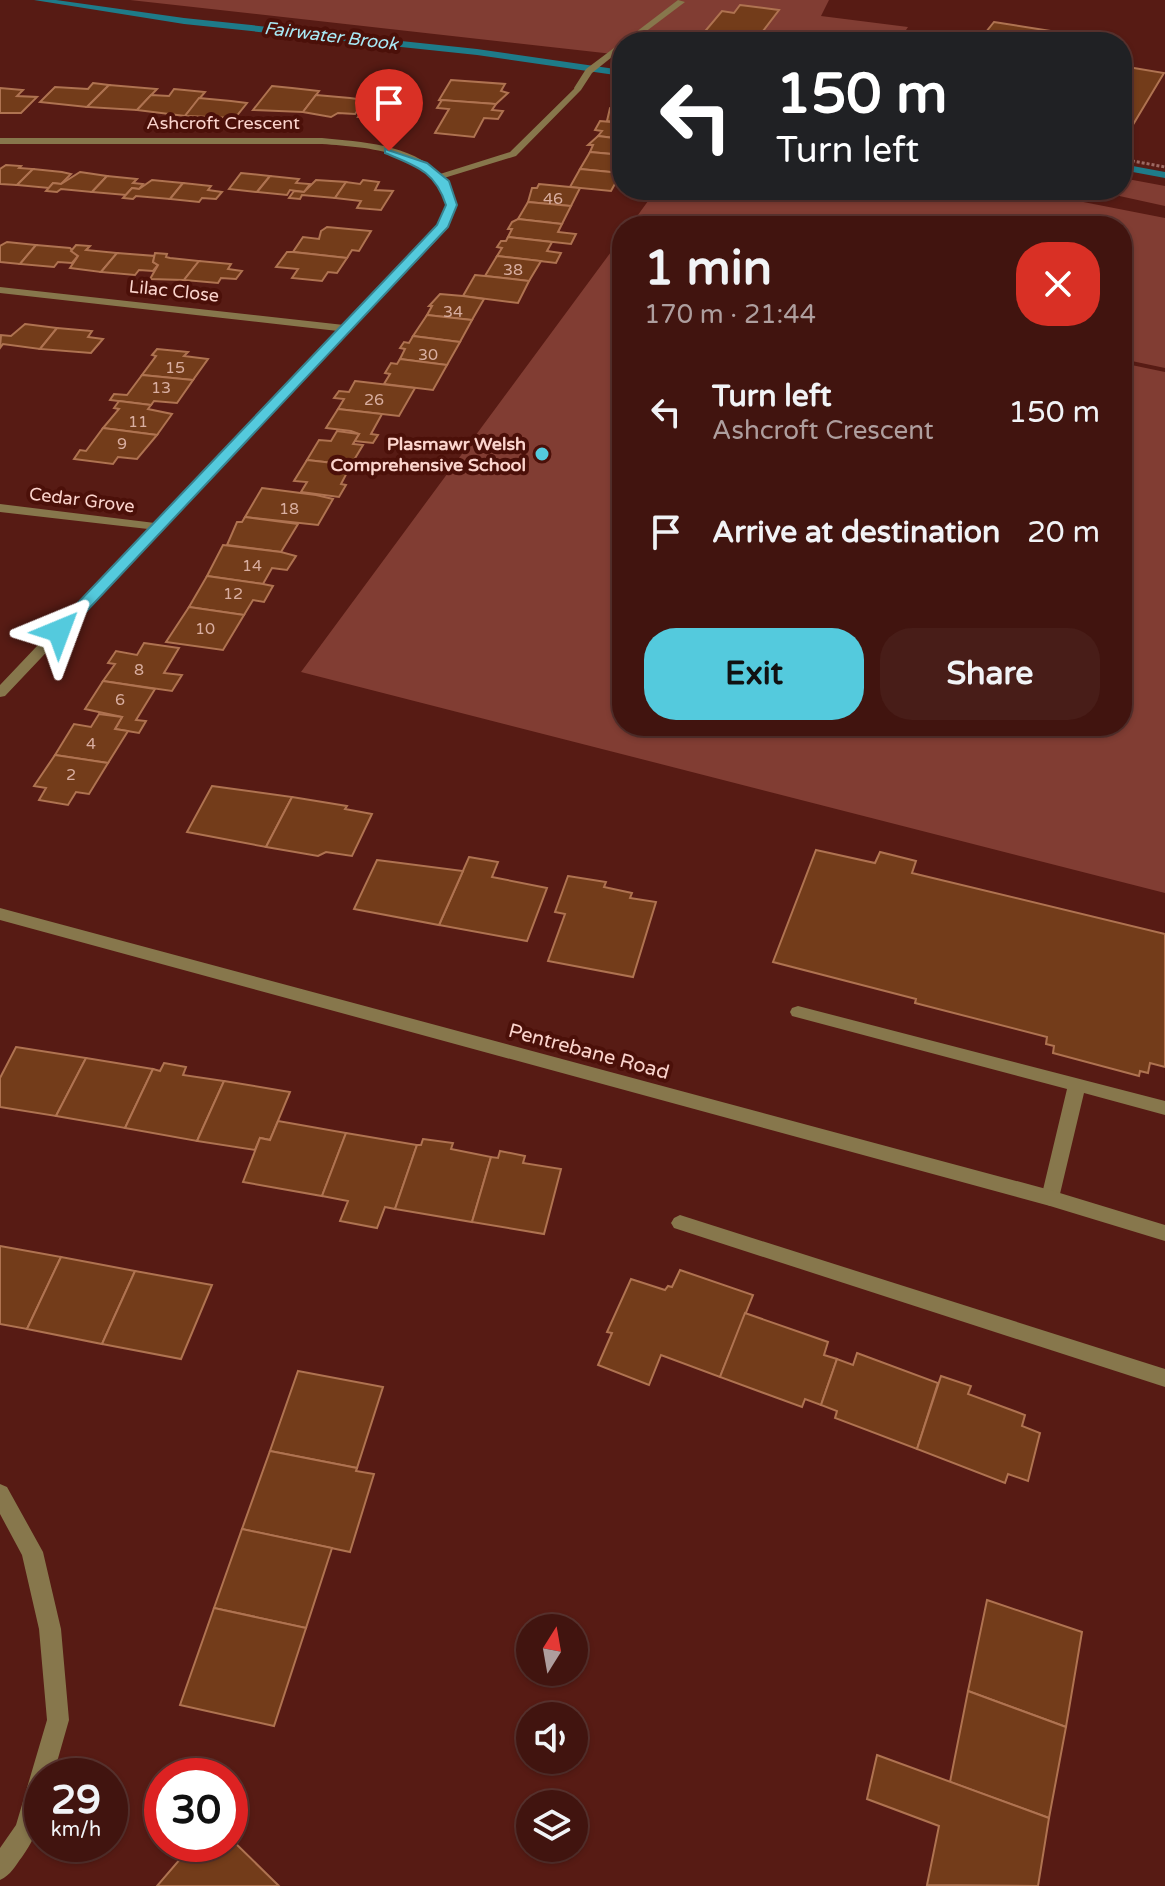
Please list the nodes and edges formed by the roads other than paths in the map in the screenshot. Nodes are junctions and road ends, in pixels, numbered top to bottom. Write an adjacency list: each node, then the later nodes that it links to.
1 (681, 2): 2 (street)
2 (640, 32)
3 (612, 53): 5 (street)
4 (0, 141): 5 (street, Ashcroft Crescent)
5 (439, 177): 7 (street)
6 (0, 290): 7 (street, Lilac Close)
7 (344, 328): 9 (street)
8 (0, 508): 9 (street, Cedar Grove)
9 (159, 527): 10 (street)
10 (0, 693)
11 (0, 914): 15 (street, Pentrebane Road)
12 (798, 1012): 13 (street)
13 (1077, 1085): 14 (street); 15 (street)
14 (1165, 1108)
15 (1050, 1198): 17 (street, Pentrebane Road)
16 (680, 1223): 18 (street)
17 (1165, 1233)
18 (1165, 1378)
19 (0, 1494): 20 (street)
20 (0, 1868)

